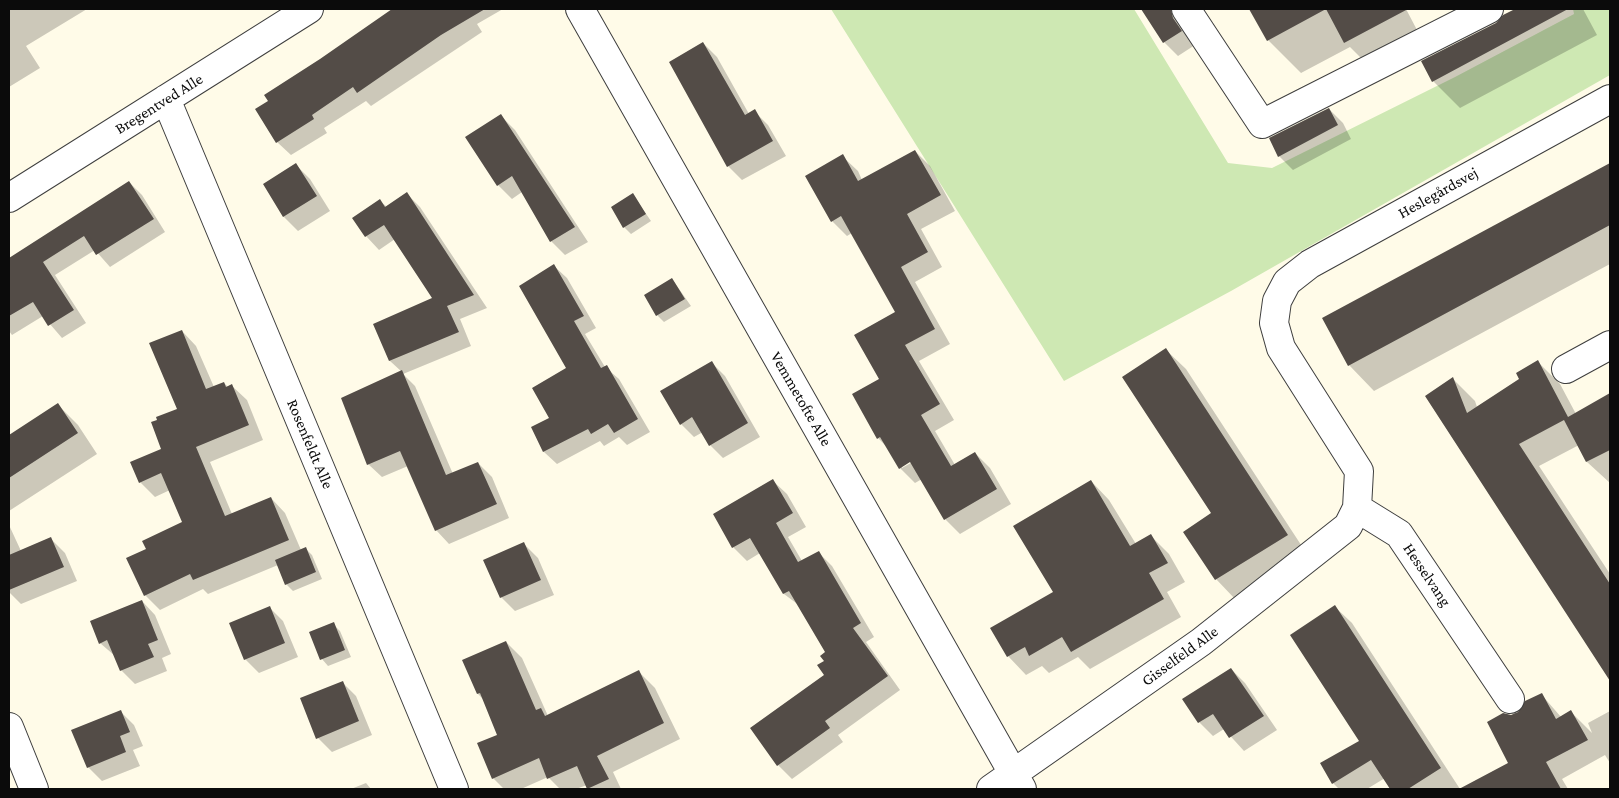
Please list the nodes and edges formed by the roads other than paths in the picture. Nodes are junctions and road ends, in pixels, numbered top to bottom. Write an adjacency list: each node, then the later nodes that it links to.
1 (309, 9): 5 (street, Bregentved Alle)
2 (580, 9): 13 (street, Vemmetofte Alle)
3 (1186, 9): 4 (street)
4 (1489, 9)
5 (166, 99): 7 (street, Bregentved Alle); 15 (street, Rosenfeldt Alle)
6 (1610, 99): 10 (street, Heslegårdsvej)
7 (9, 198)
8 (1610, 345): 9 (street)
9 (1566, 369)
10 (1357, 508): 11 (street, Hesselvang); 13 (street, Gisselfeld Alle)
11 (1510, 699)
12 (9, 727): 14 (street)
13 (1018, 781): 16 (street, Gisselfeld Alle)
14 (34, 789)
15 (454, 789)
16 (990, 789)

